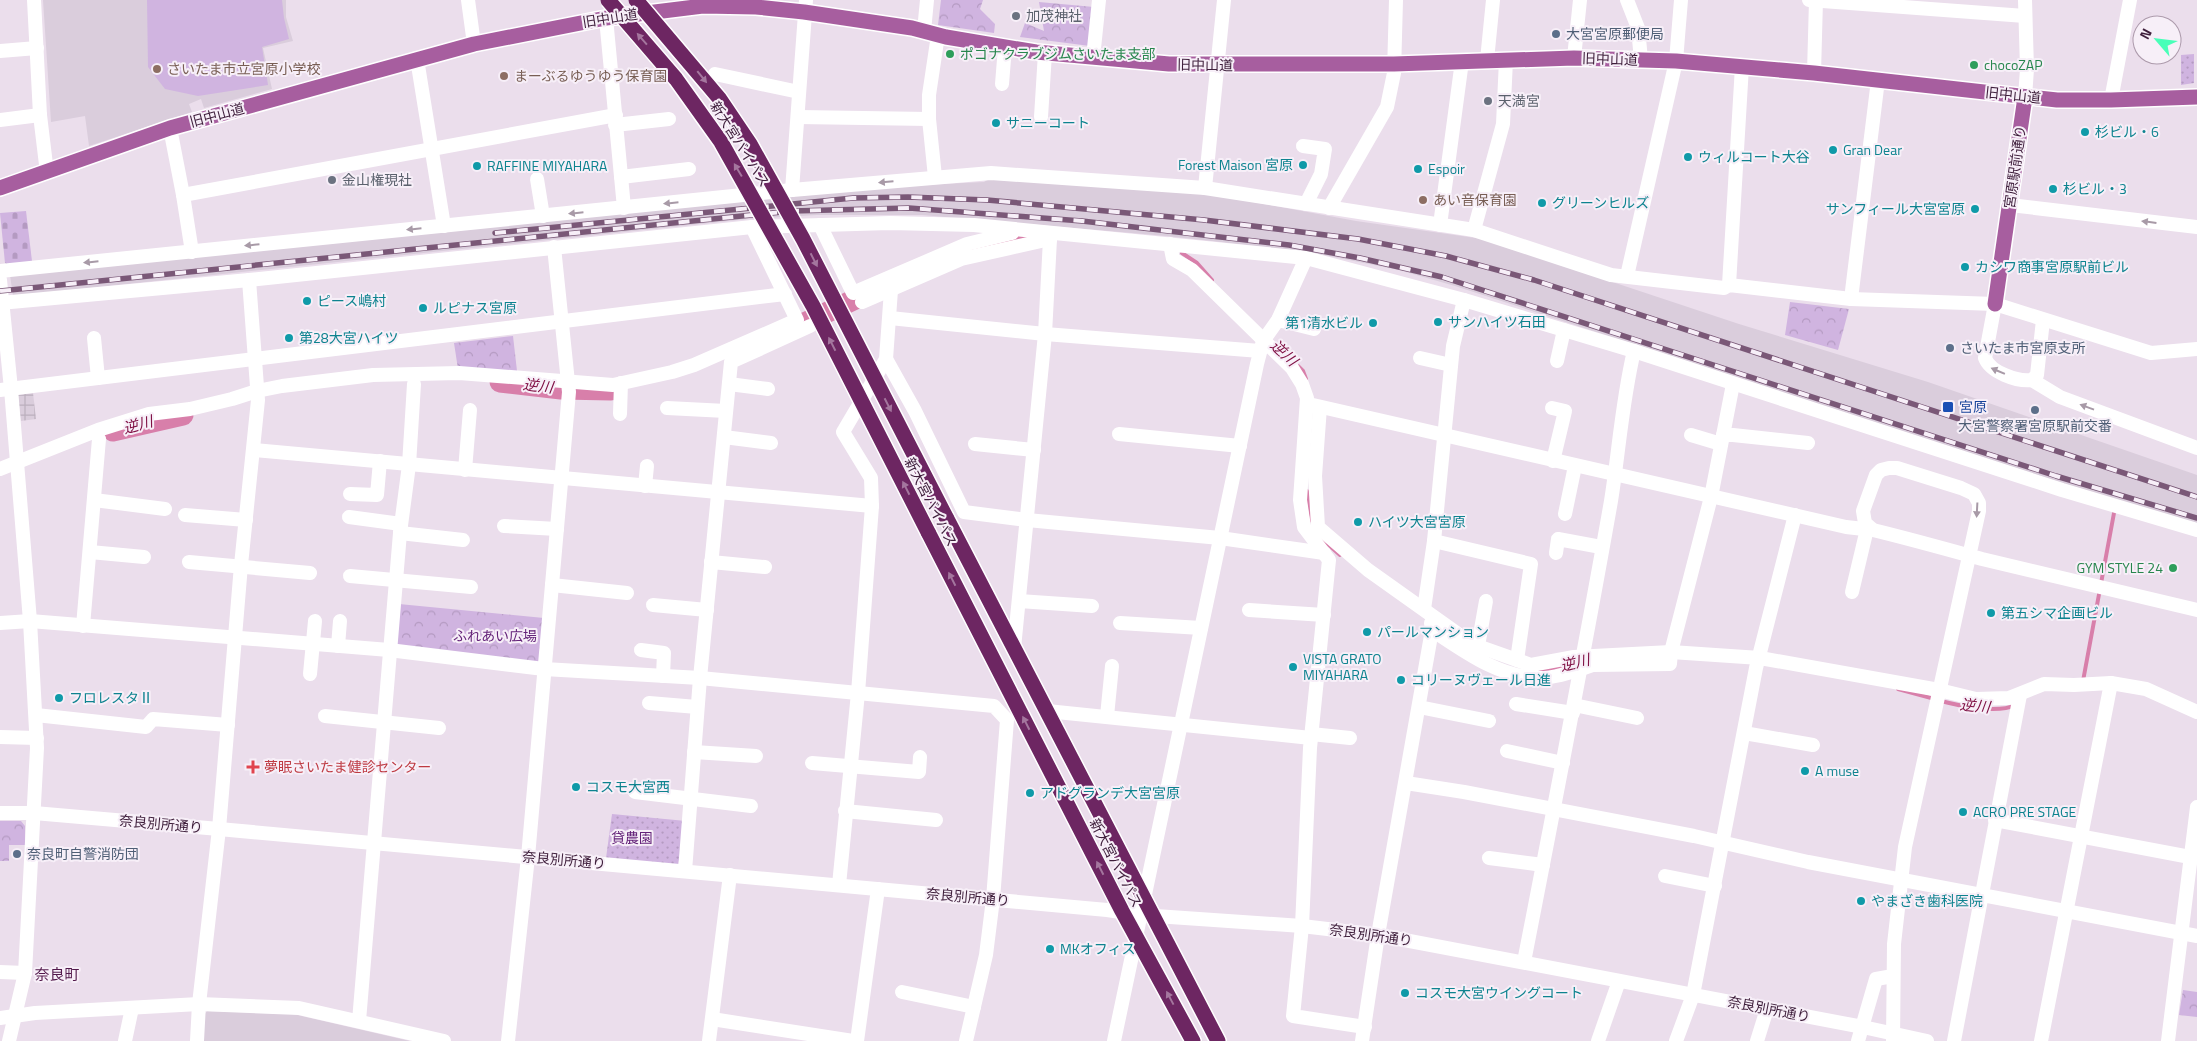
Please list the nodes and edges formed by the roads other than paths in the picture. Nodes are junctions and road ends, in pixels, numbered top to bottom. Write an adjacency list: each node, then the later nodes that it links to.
1 (34, 0): 24 (street)
2 (468, 0): 22 (street)
3 (608, 0): 282 (highway, 新大宮バイパス, one-way to 3, bridge)
4 (636, 0): 208 (highway, 新大宮バイパス, one-way to 208, bridge)
5 (927, 0): 21 (street)
6 (1098, 0): 27 (street)
7 (1224, 0): 36 (street)
8 (1396, 0): 35 (street)
9 (1493, 0): 30 (street)
10 (1580, 0): 28 (street)
11 (1627, 0): 32 (street)
12 (1681, 0): 34 (street)
13 (1809, 0): 14 (street)
14 (1816, 0): 19 (street); 38 (street)
15 (2025, 0): 19 (street, 宮原駅前通り)
16 (2130, 0): 45 (street)
17 (703, 3): 18 (main road, 旧中山道); 20 (main road, 旧中山道)
18 (805, 6): 21 (main road, 旧中山道); 42 (street)
19 (2025, 16): 43 (street, 宮原駅前通り)
20 (606, 18): 22 (main road, 旧中山道); 52 (street)
21 (931, 33): 23 (main road, 旧中山道); 50 (street)
22 (474, 44): 29 (main road, 旧中山道)
23 (1006, 47): 26 (main road, 旧中山道); 41 (street)
24 (37, 48): 25 (street); 46 (street)
25 (0, 51)
26 (1045, 53): 27 (main road, 旧中山道); 48 (street)
27 (1094, 58): 36 (main road, 旧中山道)
28 (1574, 58): 31 (main road, 旧中山道); 32 (main road, 旧中山道)
29 (417, 60): 53 (main road, 旧中山道); 55 (street)
30 (1487, 60): 31 (main road, 旧中山道); 33 (main road, 旧中山道)
31 (1506, 60): 75 (street)
32 (1641, 60): 34 (main road, 旧中山道)
33 (1462, 61): 35 (main road, 旧中山道); 71 (street)
34 (1676, 61): 37 (main road, 旧中山道); 83 (street)
35 (1394, 64): 36 (main road, 旧中山道); 68 (street)
36 (1216, 66): 62 (street)
37 (1742, 66): 38 (main road, 旧中山道); 86 (street)
38 (1814, 73): 40 (main road, 旧中山道)
39 (715, 74): 42 (street)
40 (1878, 80): 43 (main road, 旧中山道); 89 (street)
41 (1002, 84)
42 (799, 92): 47 (street)
43 (2025, 97): 45 (main road, 旧中山道); 66 (main road, 宮原駅前通り)
44 (2197, 97): 45 (main road, 旧中山道)
45 (2111, 100)
46 (40, 115): 51 (street); 57 (street)
47 (798, 117): 50 (street); 63 (street)
48 (1041, 117)
49 (669, 119): 52 (street)
50 (929, 119): 59 (street)
51 (0, 120)
52 (615, 120): 55 (street); 58 (street)
53 (170, 128): 57 (main road, 旧中山道); 64 (street)
54 (1303, 146): 65 (street)
55 (432, 148): 64 (street); 72 (street)
56 (689, 170): 58 (street)
57 (47, 173): 61 (main road, 旧中山道)
58 (621, 177): 67 (street)
59 (935, 177): 62 (street); 63 (street, one-way to 63)
60 (537, 179): 69 (street)
61 (0, 188)
62 (1205, 188): 65 (street)
63 (792, 190): 67 (street, one-way to 67)
64 (183, 195): 80 (street)
65 (1306, 204): 68 (street)
66 (2010, 206): 74 (street, one-way to 66); 93 (main road, 宮原駅前通り)
67 (624, 208): 69 (street, one-way to 69)
68 (1329, 208): 71 (street)
69 (543, 216): 72 (street)
70 (820, 225): 73 (street); 76 (street); 76 (street)
71 (1440, 225): 75 (street)
72 (444, 226): 80 (street, one-way to 80)
73 (752, 227): 79 (street); 88 (street)
74 (2197, 227)
75 (1474, 230): 83 (street)
76 (1020, 231): 77 (street)
77 (1050, 236): 78 (street); 87 (street); 101 (street)
78 (1170, 244): 81 (street); 103 (street)
79 (554, 247): 85 (street); 96 (street)
80 (192, 252): 82 (street, one-way to 82)
81 (1306, 258): 90 (street); 97 (street)
82 (0, 271)
83 (1627, 276): 86 (street)
84 (0, 280): 92 (street)
85 (249, 280): 92 (street); 107 (street)
86 (1729, 285): 89 (street)
87 (891, 290): 91 (street); 94 (street)
88 (785, 294): 96 (street); 117 (street)
89 (1851, 299): 93 (street)
90 (1464, 300): 100 (street); 110 (street)
91 (862, 302)
92 (1, 303): 118 (street)
93 (1995, 304): 95 (street); 112 (street, one-way to 93)
94 (890, 318): 101 (street); 108 (street)
95 (2043, 320): 104 (street); 112 (street)
96 (562, 322): 107 (street); 116 (street)
97 (1276, 324): 99 (street); 103 (street)
98 (810, 326): 114 (street)
99 (1314, 329)
100 (1564, 330): 105 (street); 109 (street)
101 (1045, 334): 103 (street); 139 (street)
102 (94, 338): 111 (street)
103 (1262, 344): 121 (street); 136 (street)
104 (2197, 349)
105 (1634, 351): 115 (street); 148 (street)
106 (1420, 358): 110 (street)
107 (256, 359): 111 (street); 120 (street)
108 (886, 359): 155 (street); 162 (street)
109 (1557, 362)
110 (1451, 366): 128 (street)
111 (98, 378): 118 (street)
112 (2032, 380): 137 (street, one-way to 112)
113 (414, 384): 143 (street)
114 (729, 384): 119 (street); 125 (street)
115 (1733, 384): 132 (street); 167 (street)
116 (569, 387): 117 (street); 120 (street); 149 (street)
117 (621, 387): 126 (street)
118 (6, 389): 142 (street)
119 (768, 389)
120 (258, 395): 138 (street); 142 (street)
121 (1314, 405): 128 (street); 171 (street)
122 (668, 408): 125 (street)
123 (1552, 408): 140 (street)
124 (470, 410): 147 (street)
125 (726, 411): 130 (street)
126 (620, 414)
127 (1119, 434): 136 (street)
128 (1444, 435): 140 (street); 170 (street)
129 (1691, 435): 132 (street)
130 (724, 437): 133 (street); 151 (street)
131 (99, 440): 154 (street)
132 (1722, 440): 135 (street); 153 (street)
133 (771, 443)
134 (975, 444): 139 (street)
135 (1808, 444)
136 (1240, 446): 168 (street)
137 (2197, 448)
138 (254, 450): 141 (street); 161 (street)
139 (1034, 450): 162 (street)
140 (1553, 460): 145 (street)
141 (380, 461): 143 (street); 152 (street)
142 (17, 462): 146 (street); 199 (street)
143 (409, 465): 147 (street); 165 (street)
144 (647, 466): 150 (street)
145 (1575, 466): 148 (street); 157 (street)
146 (0, 468)
147 (465, 470): 149 (street)
148 (1614, 475): 153 (street); 172 (street)
149 (562, 480): 150 (street); 166 (street)
150 (645, 486): 151 (street)
151 (718, 492): 155 (street); 178 (street)
152 (350, 494)
153 (1711, 497): 159 (street); 211 (street)
154 (94, 500): 156 (street); 173 (street)
155 (872, 506): 222 (street)
156 (166, 509)
157 (1565, 514)
158 (184, 515): 161 (street)
159 (1794, 515): 164 (street); 213 (street)
160 (349, 517): 165 (street)
161 (246, 520): 179 (street)
162 (1027, 520): 168 (street); 189 (street)
163 (504, 526): 166 (street)
164 (1864, 526): 175 (street); 175 (street, one-way to 175); 186 (street)
165 (400, 529): 169 (street); 183 (street)
166 (557, 529): 184 (street)
167 (2197, 530)
168 (1220, 538): 171 (street); 203 (street)
169 (463, 540)
170 (1434, 541): 196 (street); 212 (street)
171 (1324, 544): 195 (street); 196 (street)
172 (1601, 548): 174 (street); 214 (street)
173 (90, 552): 176 (street); 202 (street)
174 (1556, 553)
175 (1968, 555): 194 (street); 221 (street)
176 (144, 557)
177 (189, 562): 179 (street)
178 (711, 562): 180 (street); 192 (street)
179 (241, 565): 181 (street); 204 (street)
180 (765, 567)
181 (310, 572)
182 (350, 576): 183 (street)
183 (396, 579): 185 (street); 209 (street)
184 (552, 584): 187 (street); 216 (street)
185 (471, 587)
186 (1852, 592)
187 (627, 593)
188 (1486, 600): 207 (street)
189 (1019, 601): 191 (street); 208 (street)
190 (654, 605): 192 (street)
191 (1092, 606)
192 (706, 610): 219 (street)
193 (1249, 610): 195 (street)
194 (2197, 610)
195 (1324, 615): 241 (street)
196 (1430, 619): 207 (street); 214 (street); 227 (street)
197 (315, 621): 205 (street)
198 (340, 621): 206 (street)
199 (30, 622): 200 (street); 202 (street); 231 (street)
200 (0, 623)
201 (1120, 623): 203 (street)
202 (84, 626): 204 (street)
203 (1201, 628): 237 (street)
204 (235, 637): 205 (street); 238 (street)
205 (313, 644): 206 (street); 217 (street)
206 (338, 646): 209 (street)
207 (1478, 646): 212 (street)
208 (1014, 648): 229 (highway, 新大宮バイパス)
209 (389, 650): 216 (street); 236 (street)
210 (640, 650): 218 (street)
211 (1670, 656): 213 (street); 214 (street)
212 (1517, 660): 214 (street)
213 (1759, 661): 221 (street); 240 (street)
214 (1582, 662): 228 (street)
215 (1112, 666): 233 (street)
216 (544, 669): 218 (street); 269 (street)
217 (310, 674)
218 (663, 676): 219 (street)
219 (700, 678): 222 (street); 226 (street)
220 (2110, 688): 223 (street); 230 (street); 265 (street)
221 (1939, 691): 223 (street); 275 (street)
222 (858, 693): 252 (street); 280 (street)
223 (2020, 695): 263 (street)
224 (649, 703): 226 (street)
225 (1516, 704): 228 (street)
226 (697, 707): 247 (street)
227 (1419, 707): 235 (street); 253 (street)
228 (1573, 709): 234 (street); 251 (street)
229 (1047, 711): 233 (street); 281 (highway, 新大宮バイパス)
230 (2197, 712)
231 (36, 715): 238 (street); 243 (street)
232 (325, 716): 236 (street)
233 (1107, 716): 237 (street)
234 (1637, 718)
235 (1489, 721)
236 (383, 722): 239 (street); 266 (street)
237 (1180, 724): 241 (street); 281 (street)
238 (228, 725): 264 (street)
239 (439, 728)
240 (1744, 733): 245 (street); 267 (street)
241 (1311, 736): 244 (street); 285 (street)
242 (0, 737): 243 (street)
243 (37, 738): 261 (street)
244 (1350, 738)
245 (1813, 745)
246 (1507, 751): 251 (street)
247 (694, 752): 248 (street); 255 (street)
248 (756, 756)
249 (920, 757): 252 (street)
250 (812, 763): 252 (street)
251 (1563, 763): 258 (street)
252 (850, 766): 259 (street)
253 (1406, 783): 258 (street); 287 (street)
254 (636, 792): 255 (street)
255 (690, 798): 256 (street); 272 (street)
256 (751, 806)
257 (2197, 807): 268 (street)
258 (1554, 810): 267 (street); 271 (street)
259 (845, 811): 262 (street); 276 (street)
260 (0, 813): 261 (street, 奈良別所通り)
261 (34, 813): 264 (street, 奈良別所通り); 292 (street)
262 (936, 820)
263 (1995, 820): 265 (street); 279 (street)
264 (219, 829): 266 (street, 奈良別所通り); 297 (street)
265 (2082, 836): 268 (street); 283 (street)
266 (373, 842): 269 (street, 奈良別所通り); 304 (street)
267 (1724, 843): 275 (street); 277 (street)
268 (2190, 856): 286 (street)
269 (528, 857): 272 (street, 奈良別所通り); 312 (street)
270 (1489, 858): 271 (street)
271 (1543, 865): 290 (street)
272 (685, 871): 273 (street, 奈良別所通り)
273 (730, 875): 276 (street, 奈良別所通り); 303 (street)
274 (1665, 876): 277 (street)
275 (1900, 879): 279 (street); 293 (street)
276 (839, 885): 278 (street, 奈良別所通り)
277 (1715, 886): 296 (street)
278 (878, 889): 280 (street, 奈良別所通り); 315 (street)
279 (1980, 896): 283 (street); 326 (street)
280 (993, 899): 282 (street, 奈良別所通り); 299 (street)
281 (1145, 900): 284 (highway, 新大宮バイパス)
282 (1122, 911): 284 (street, 奈良別所通り); 288 (highway, 新大宮バイパス)
283 (2067, 913): 286 (street); 327 (street)
284 (1147, 915): 285 (street, 奈良別所通り); 288 (street); 319 (highway, 新大宮バイパス)
285 (1302, 926): 287 (street, 奈良別所通り); 305 (street)
286 (2180, 933): 289 (street); 328 (street)
287 (1378, 935): 290 (street, 奈良別所通り); 305 (street)
288 (1137, 936): 317 (street); 318 (highway, 新大宮バイパス, one-way to 288)
289 (2197, 936)
290 (1524, 962): 294 (street, 奈良別所通り)
291 (0, 972): 292 (street)
292 (25, 973): 301 (street)
293 (1893, 976): 306 (street); 307 (street)
294 (1619, 981): 296 (street, 奈良別所通り); 321 (street)
295 (902, 992): 299 (street)
296 (1693, 995): 300 (street, 奈良別所通り); 322 (street)
297 (199, 1004): 298 (street); 304 (street); 310 (street)
298 (132, 1008): 301 (street); 309 (street)
299 (974, 1008): 316 (street)
300 (1767, 1009): 306 (street, 奈良別所通り); 323 (street)
301 (16, 1015): 302 (street); 308 (street)
302 (0, 1018)
303 (712, 1019): 313 (street); 314 (street)
304 (359, 1021): 311 (street)
305 (1365, 1027): 320 (street)
306 (1863, 1027): 307 (street, 奈良別所通り); 324 (street)
307 (1892, 1037): 325 (street, 奈良別所通り)
308 (9, 1041)
309 (125, 1041)
310 (197, 1041)
311 (444, 1041)
312 (508, 1041)
313 (709, 1041)
314 (853, 1041)
315 (857, 1041)
316 (966, 1041)
317 (1114, 1041)
318 (1193, 1041)
319 (1218, 1041)
320 (1362, 1041)
321 (1598, 1041)
322 (1676, 1041)
323 (1757, 1041)
324 (1858, 1041)
325 (1927, 1041)
326 (1954, 1041)
327 (2041, 1041)
328 (2168, 1041)

